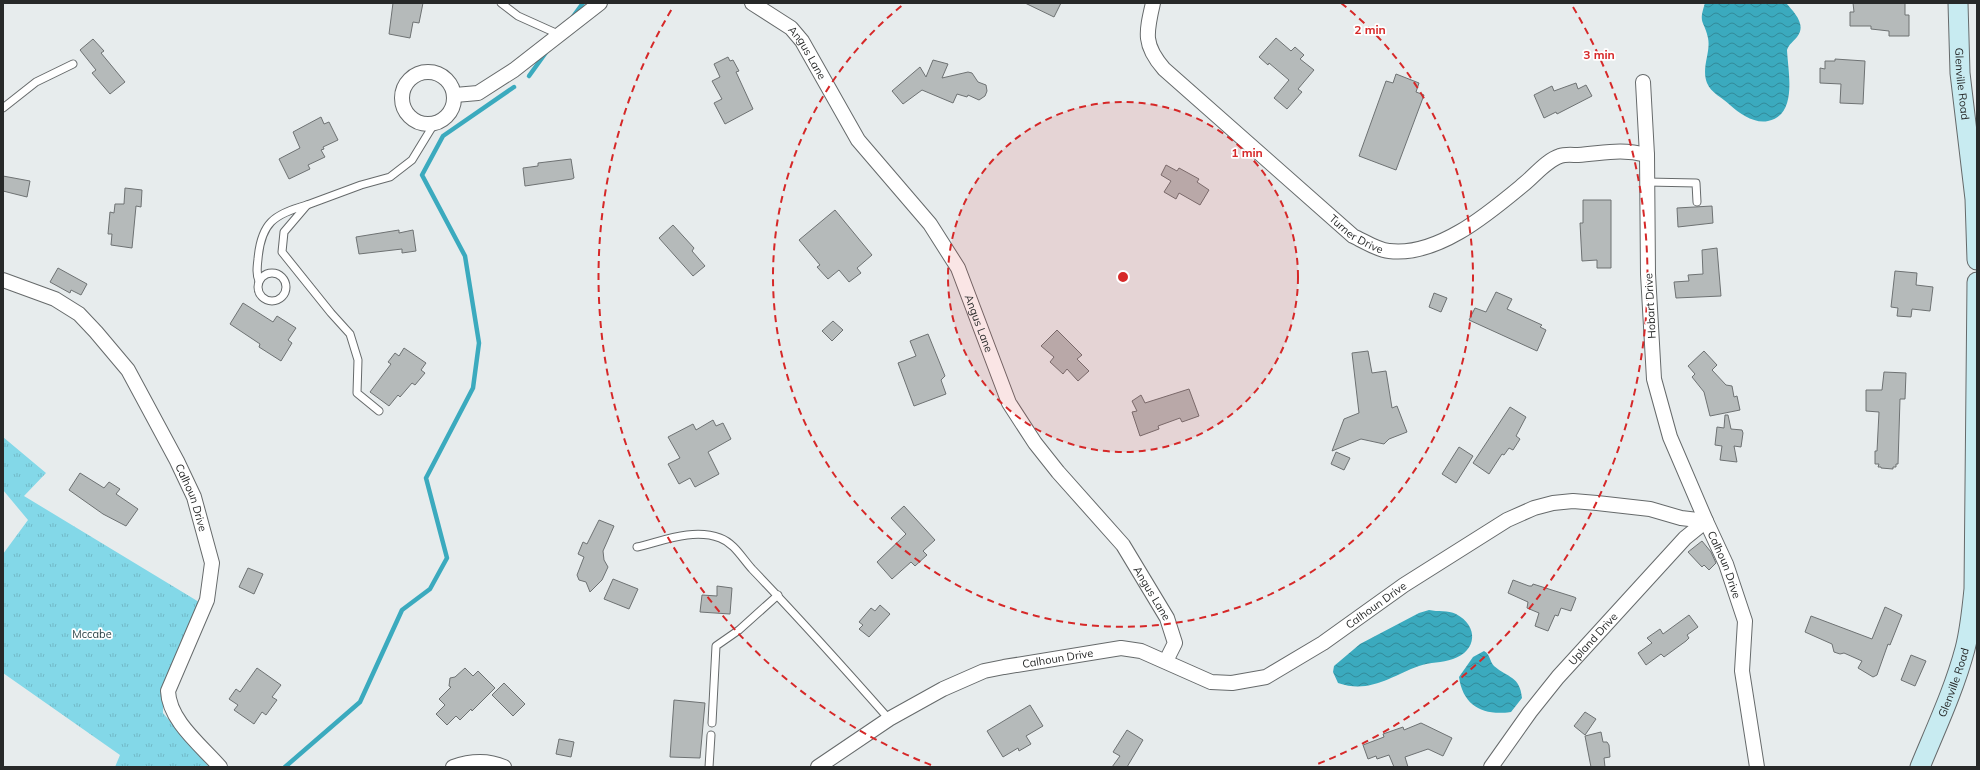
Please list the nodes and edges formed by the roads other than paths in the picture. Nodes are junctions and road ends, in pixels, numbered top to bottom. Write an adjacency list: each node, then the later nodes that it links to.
1 (501, 3): 6 (lane)
2 (600, 3): 6 (street)
3 (752, 3): 24 (street, Angus Lane)
4 (1153, 3): 12 (street, Turner Drive)
5 (1958, 3): 16 (main road, Glenville Road)
6 (558, 34): 9 (street)
7 (73, 64): 10 (lane)
8 (1643, 82): 12 (street, Hobart Drive)
9 (454, 95): 11 (street); 11 (street)
10 (3, 108)
11 (434, 124): 15 (lane)
12 (1647, 155): 13 (street, Hobart Drive)
13 (1647, 182): 14 (lane); 21 (street, Hobart Drive)
14 (1697, 202)
15 (307, 205): 18 (lane); 20 (lane)
16 (1977, 260)
17 (3, 281): 28 (street, Calhoun Drive)
18 (259, 281): 18 (lane)
19 (1977, 282): 35 (main road, Glenville Road)
20 (378, 411)
21 (1706, 521): 24 (street, Calhoun Drive); 33 (street, Upland Drive); 34 (street, Calhoun Drive)
22 (637, 547): 23 (lane)
23 (778, 595): 25 (lane); 26 (lane)
24 (1166, 661): 25 (street, Calhoun Drive)
25 (889, 719): 32 (street, Calhoun Drive)
26 (712, 724)
27 (711, 735): 31 (lane)
28 (220, 767)
29 (453, 767): 30 (street)
30 (504, 767)
31 (709, 767)
32 (818, 767)
33 (1491, 767)
34 (1757, 767)
35 (1920, 767)

